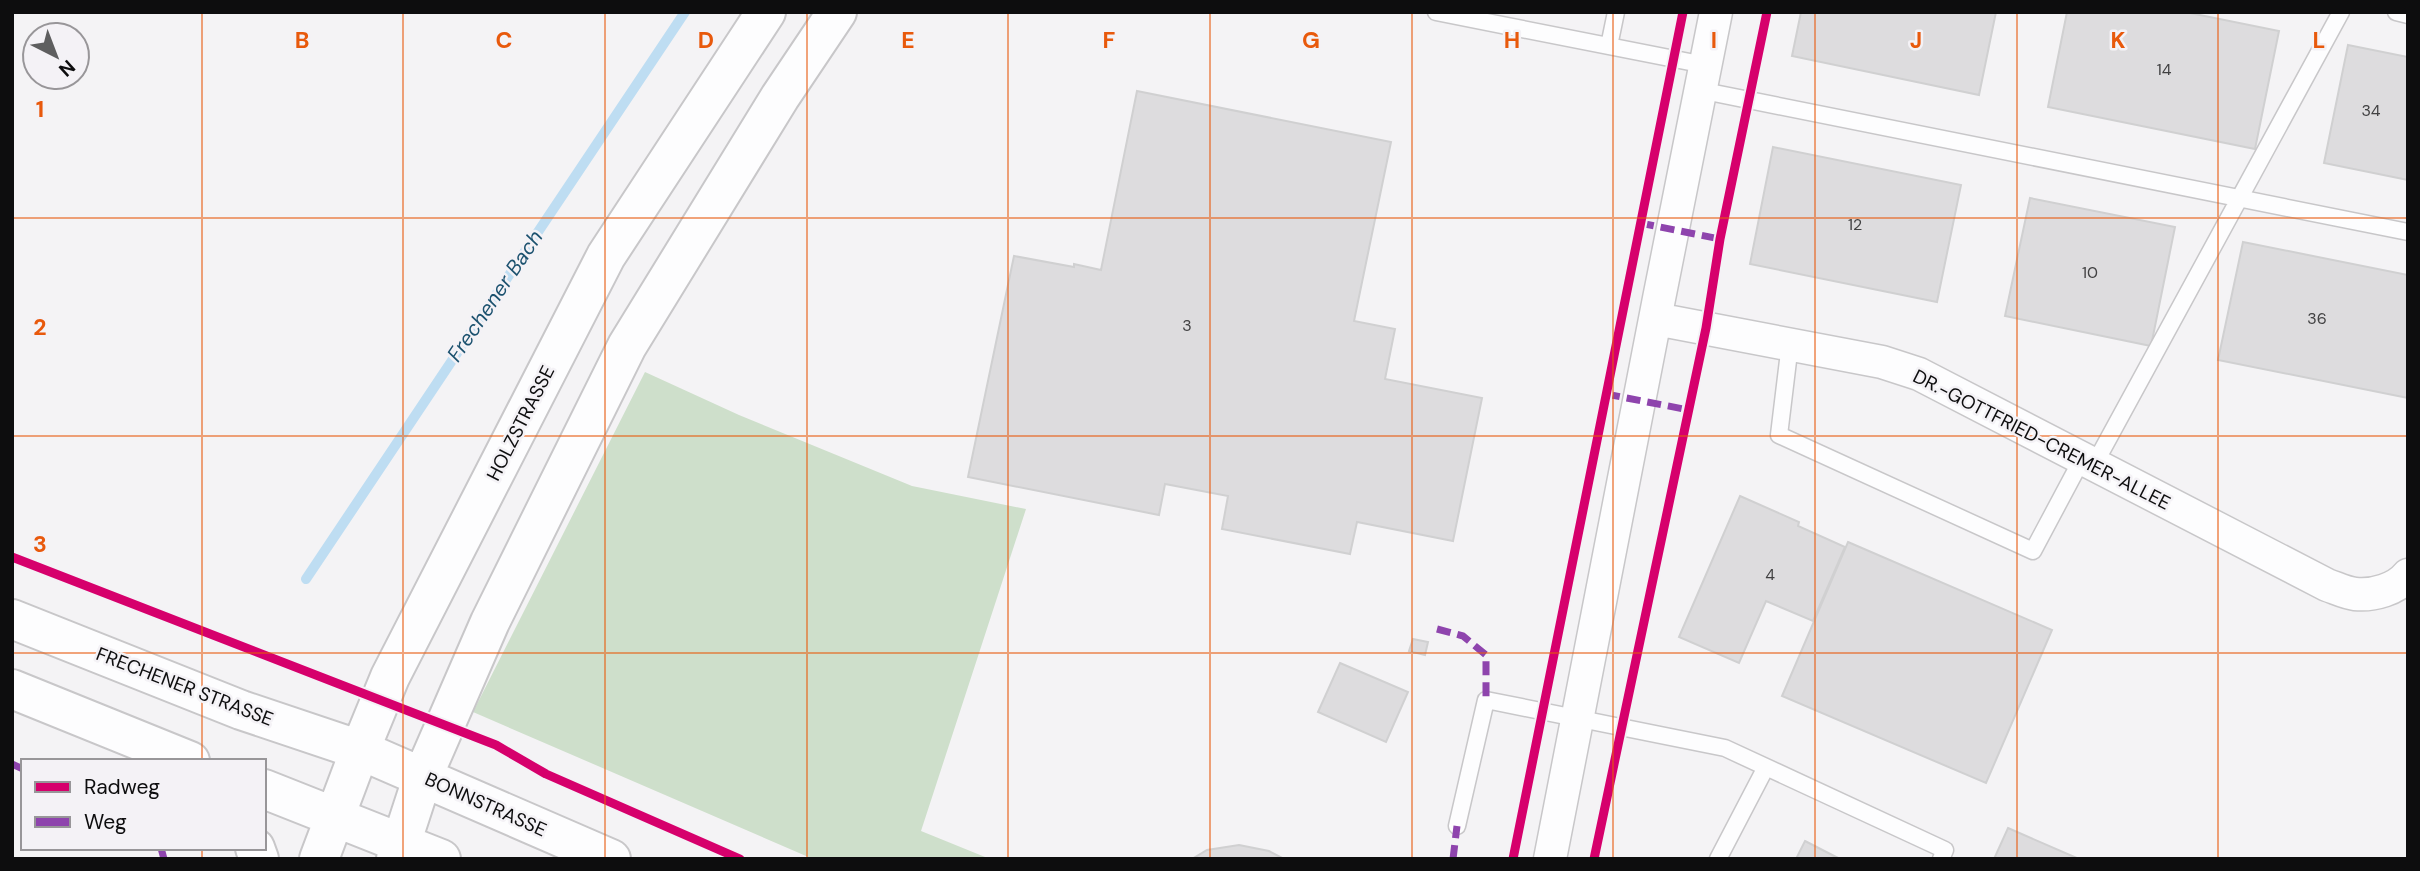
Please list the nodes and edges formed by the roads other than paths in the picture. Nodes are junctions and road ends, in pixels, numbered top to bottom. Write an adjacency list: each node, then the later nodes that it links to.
1 (766, 12): 20 (main road, HOLZSTRASSE)
2 (837, 12): 24 (main road)
3 (1436, 12): 9 (lane)
4 (1616, 12): 9 (lane)
5 (1716, 12): 10 (street)
6 (2341, 12): 11 (lane)
7 (2396, 12): 8 (lane)
8 (2408, 15)
9 (1609, 46): 10 (lane)
10 (1702, 77): 11 (lane); 13 (street)
11 (2239, 198): 12 (lane); 15 (lane)
12 (2408, 232)
13 (1656, 319): 14 (street, DR.-GOTTFRIED-CREMER-ALLEE); 19 (street)
14 (1790, 344): 15 (street, DR.-GOTTFRIED-CREMER-ALLEE); 15 (lane)
15 (2088, 462): 16 (street, DR.-GOTTFRIED-CREMER-ALLEE)
16 (2408, 575)
17 (12, 619): 20 (main road, FRECHENER STRASSE)
18 (12, 690): 21 (main road)
19 (1578, 717): 23 (lane); 27 (lane); 32 (street)
20 (360, 750): 24 (main road, BONNSTRASSE); 26 (main road, HOLZSTRASSE)
21 (149, 751): 22 (main road)
22 (182, 759)
23 (1766, 767): 33 (lane); 34 (lane)
24 (423, 776): 28 (main road); 31 (main road, BONNSTRASSE)
25 (266, 790): 26 (main road)
26 (334, 818): 28 (main road); 29 (main road, HOLZSTRASSE)
27 (1457, 826)
28 (399, 850): 30 (main road)
29 (319, 859)
30 (441, 859)
31 (611, 859)
32 (1550, 859)
33 (1718, 859)
34 (1941, 859)

